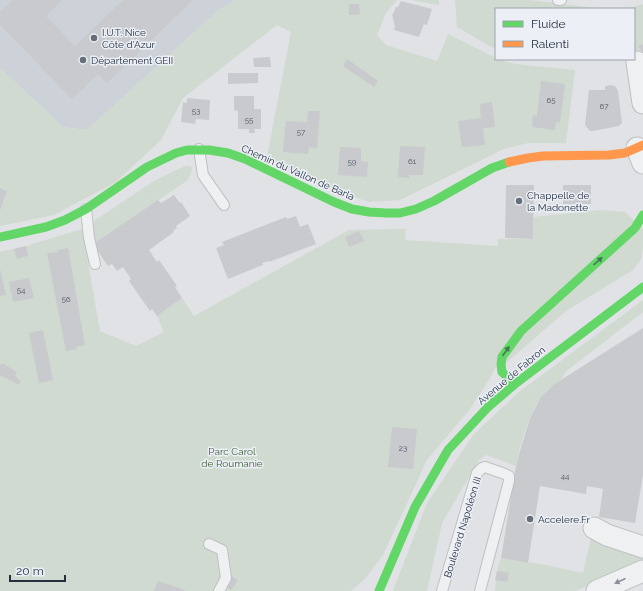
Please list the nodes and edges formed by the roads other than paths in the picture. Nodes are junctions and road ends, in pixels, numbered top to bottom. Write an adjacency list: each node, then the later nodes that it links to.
1 (637, 62): 2 (street)
2 (643, 103)
3 (199, 150): 4 (street, Chemin du Vallon de Barla); 5 (lane); 6 (street, Chemin du Vallon de Barla)
4 (641, 152)
5 (224, 205)
6 (86, 209): 8 (street, Chemin du Vallon de Barla); 9 (lane)
7 (643, 215): 11 (street, one-way to 7)
8 (0, 237)
9 (95, 264)
10 (643, 287): 11 (street, Avenue de Fabron)
11 (515, 384): 17 (street, Avenue de Fabron)
12 (594, 528): 14 (street)
13 (210, 544): 16 (lane)
14 (643, 547)
15 (643, 571): 20 (street, one-way to 20)
16 (219, 591)
17 (379, 591)
18 (442, 591): 19 (lane, Boulevard Napoléon III)
19 (480, 591)
20 (597, 591)

